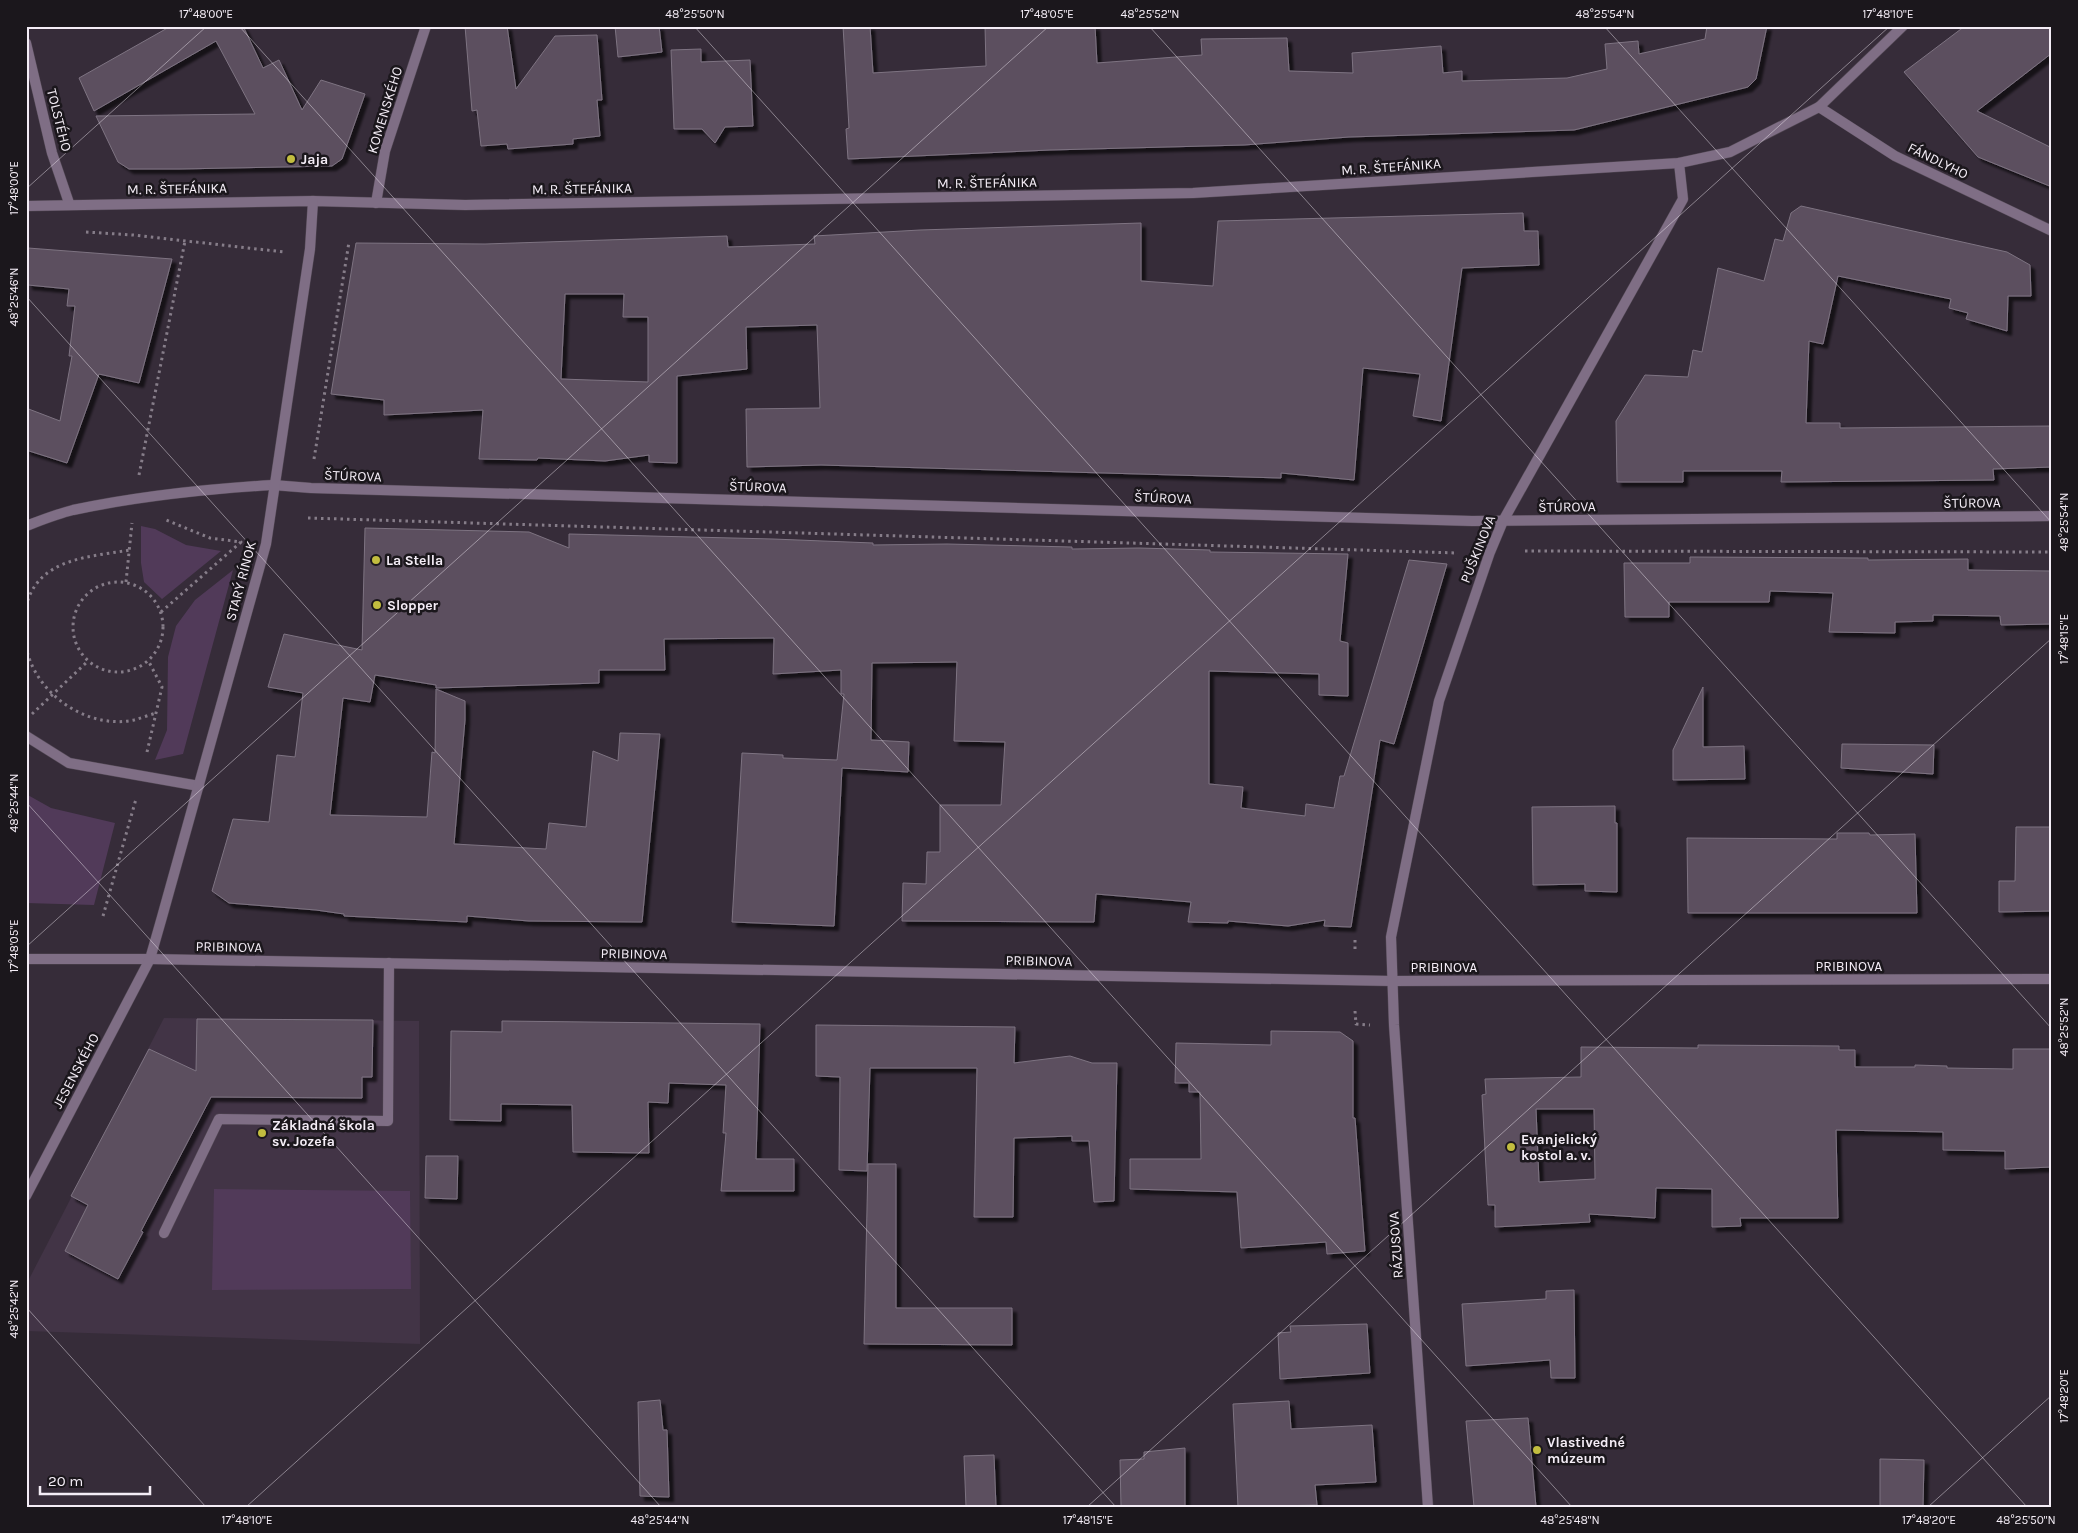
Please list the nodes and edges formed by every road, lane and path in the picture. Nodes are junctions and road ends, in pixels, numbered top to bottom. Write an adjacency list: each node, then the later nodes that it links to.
1 (426, 26): 7 (street, KOMENSKÉHO)
2 (1903, 26): 4 (street, M. R. ŠTEFÁNIKA)
3 (26, 43): 8 (street, TOLSTÉHO)
4 (1819, 107): 5 (street, M. R. ŠTEFÁNIKA); 11 (street, FÁNDLYHO)
5 (1679, 163): 7 (street, M. R. ŠTEFÁNIKA); 21 (street, PUŠKINOVA)
6 (313, 201): 7 (street, M. R. ŠTEFÁNIKA); 8 (street, M. R. ŠTEFÁNIKA); 16 (street, STARÝ RÍNOK)
7 (376, 203)
8 (69, 204): 9 (street, M. R. ŠTEFÁNIKA)
9 (26, 206)
10 (77, 231): 12 (path)
11 (2052, 231)
12 (185, 241): 14 (path); 18 (path)
13 (349, 242): 15 (path)
14 (284, 252)
15 (314, 459)
16 (273, 485): 17 (street, ŠTÚROVA); 21 (street, ŠTÚROVA); 38 (street, STARÝ RÍNOK)
17 (146, 497): 18 (street, ŠTÚROVA); 29 (path)
18 (134, 499): 22 (street, ŠTÚROVA); 23 (path)
19 (2052, 516): 21 (street, ŠTÚROVA)
20 (308, 518): 25 (path)
21 (1504, 521): 47 (street, PUŠKINOVA)
22 (26, 526)
23 (130, 550): 27 (path); 28 (path)
24 (1525, 551): 26 (path)
25 (1458, 552)
26 (2052, 552)
27 (126, 582): 29 (path); 32 (path)
28 (26, 607)
29 (160, 612): 31 (path)
30 (26, 646): 33 (path)
31 (148, 660): 32 (path); 34 (path)
32 (88, 661): 33 (path)
33 (52, 695): 34 (path); 35 (path)
34 (156, 713): 37 (path)
35 (26, 719)
36 (26, 736): 38 (street)
37 (146, 754)
38 (199, 786): 44 (street, STARÝ RÍNOK)
39 (138, 791): 40 (path)
40 (104, 916)
41 (1355, 938): 42 (path)
42 (1355, 949)
43 (26, 959): 44 (street, PRIBINOVA)
44 (150, 959): 45 (street, PRIBINOVA); 50 (street, JESENSKÉHO)
45 (389, 963): 47 (street, PRIBINOVA); 51 (street)
46 (2052, 979): 47 (street, PRIBINOVA)
47 (1392, 981): 52 (street, RÁZUSOVA)
48 (1355, 1011): 49 (path)
49 (1371, 1025)
50 (26, 1196)
51 (164, 1233)
52 (1428, 1507)

